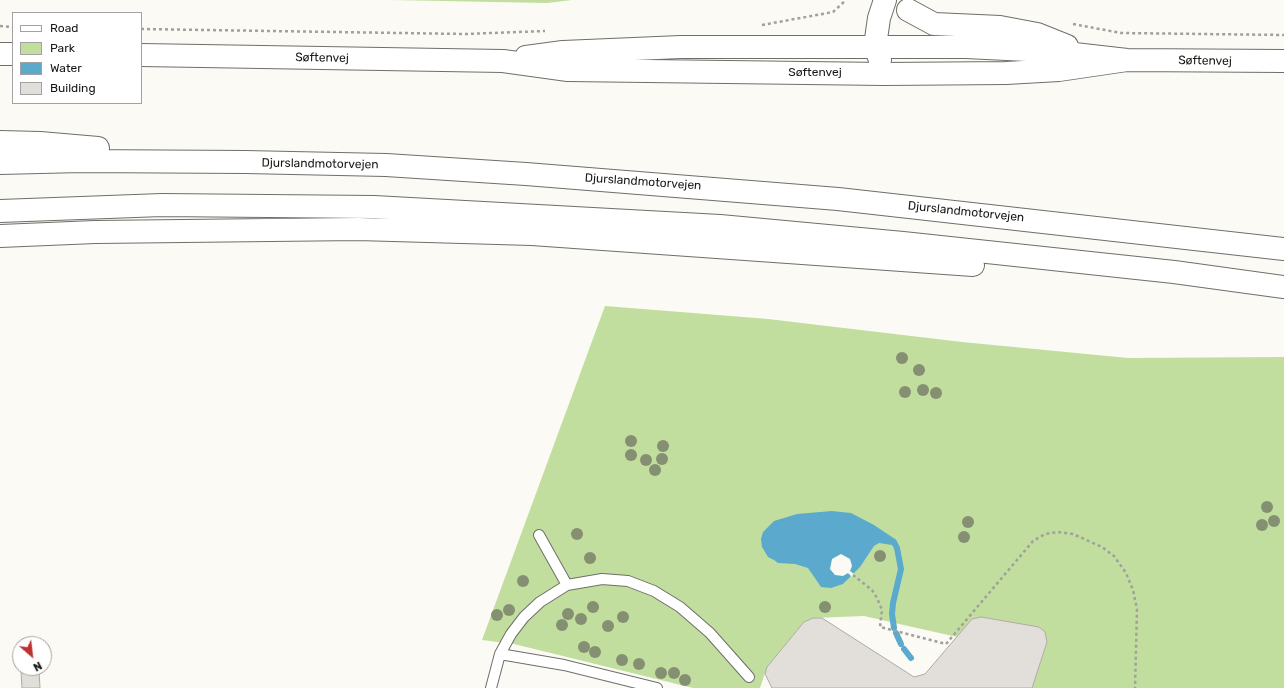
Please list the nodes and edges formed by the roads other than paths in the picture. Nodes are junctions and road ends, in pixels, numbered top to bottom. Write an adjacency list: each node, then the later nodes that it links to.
1 (885, 0): 3 (main road)
2 (909, 5): 4 (main road); 8 (main road)
3 (875, 46): 4 (main road, Søftenvej); 10 (main road, Søftenvej); 12 (main road)
4 (904, 46): 8 (main road, Søftenvej); 12 (main road)
5 (0, 54): 6 (main road)
6 (12, 54)
7 (142, 55): 10 (main road, Søftenvej)
8 (1091, 56): 9 (main road, Søftenvej)
9 (1126, 60): 11 (main road, Søftenvej); 12 (main road, Søftenvej)
10 (503, 61): 12 (main road, Søftenvej)
11 (1284, 62)
12 (885, 74)
13 (0, 142): 14 (main road)
14 (245, 162): 15 (main road, Djurslandmotorvejen); 20 (main road, Djurslandmotorvejen)
15 (0, 163)
16 (162, 205): 17 (main road); 18 (main road); 21 (main road)
17 (0, 211)
18 (0, 220)
19 (0, 236): 22 (main road)
20 (1284, 249)
21 (1284, 287)
22 (1284, 293)
23 (539, 535): 24 (lane)
24 (567, 585): 25 (lane); 26 (lane)
25 (500, 654): 27 (lane); 28 (lane)
26 (749, 677)
27 (491, 688)
28 (657, 688)

